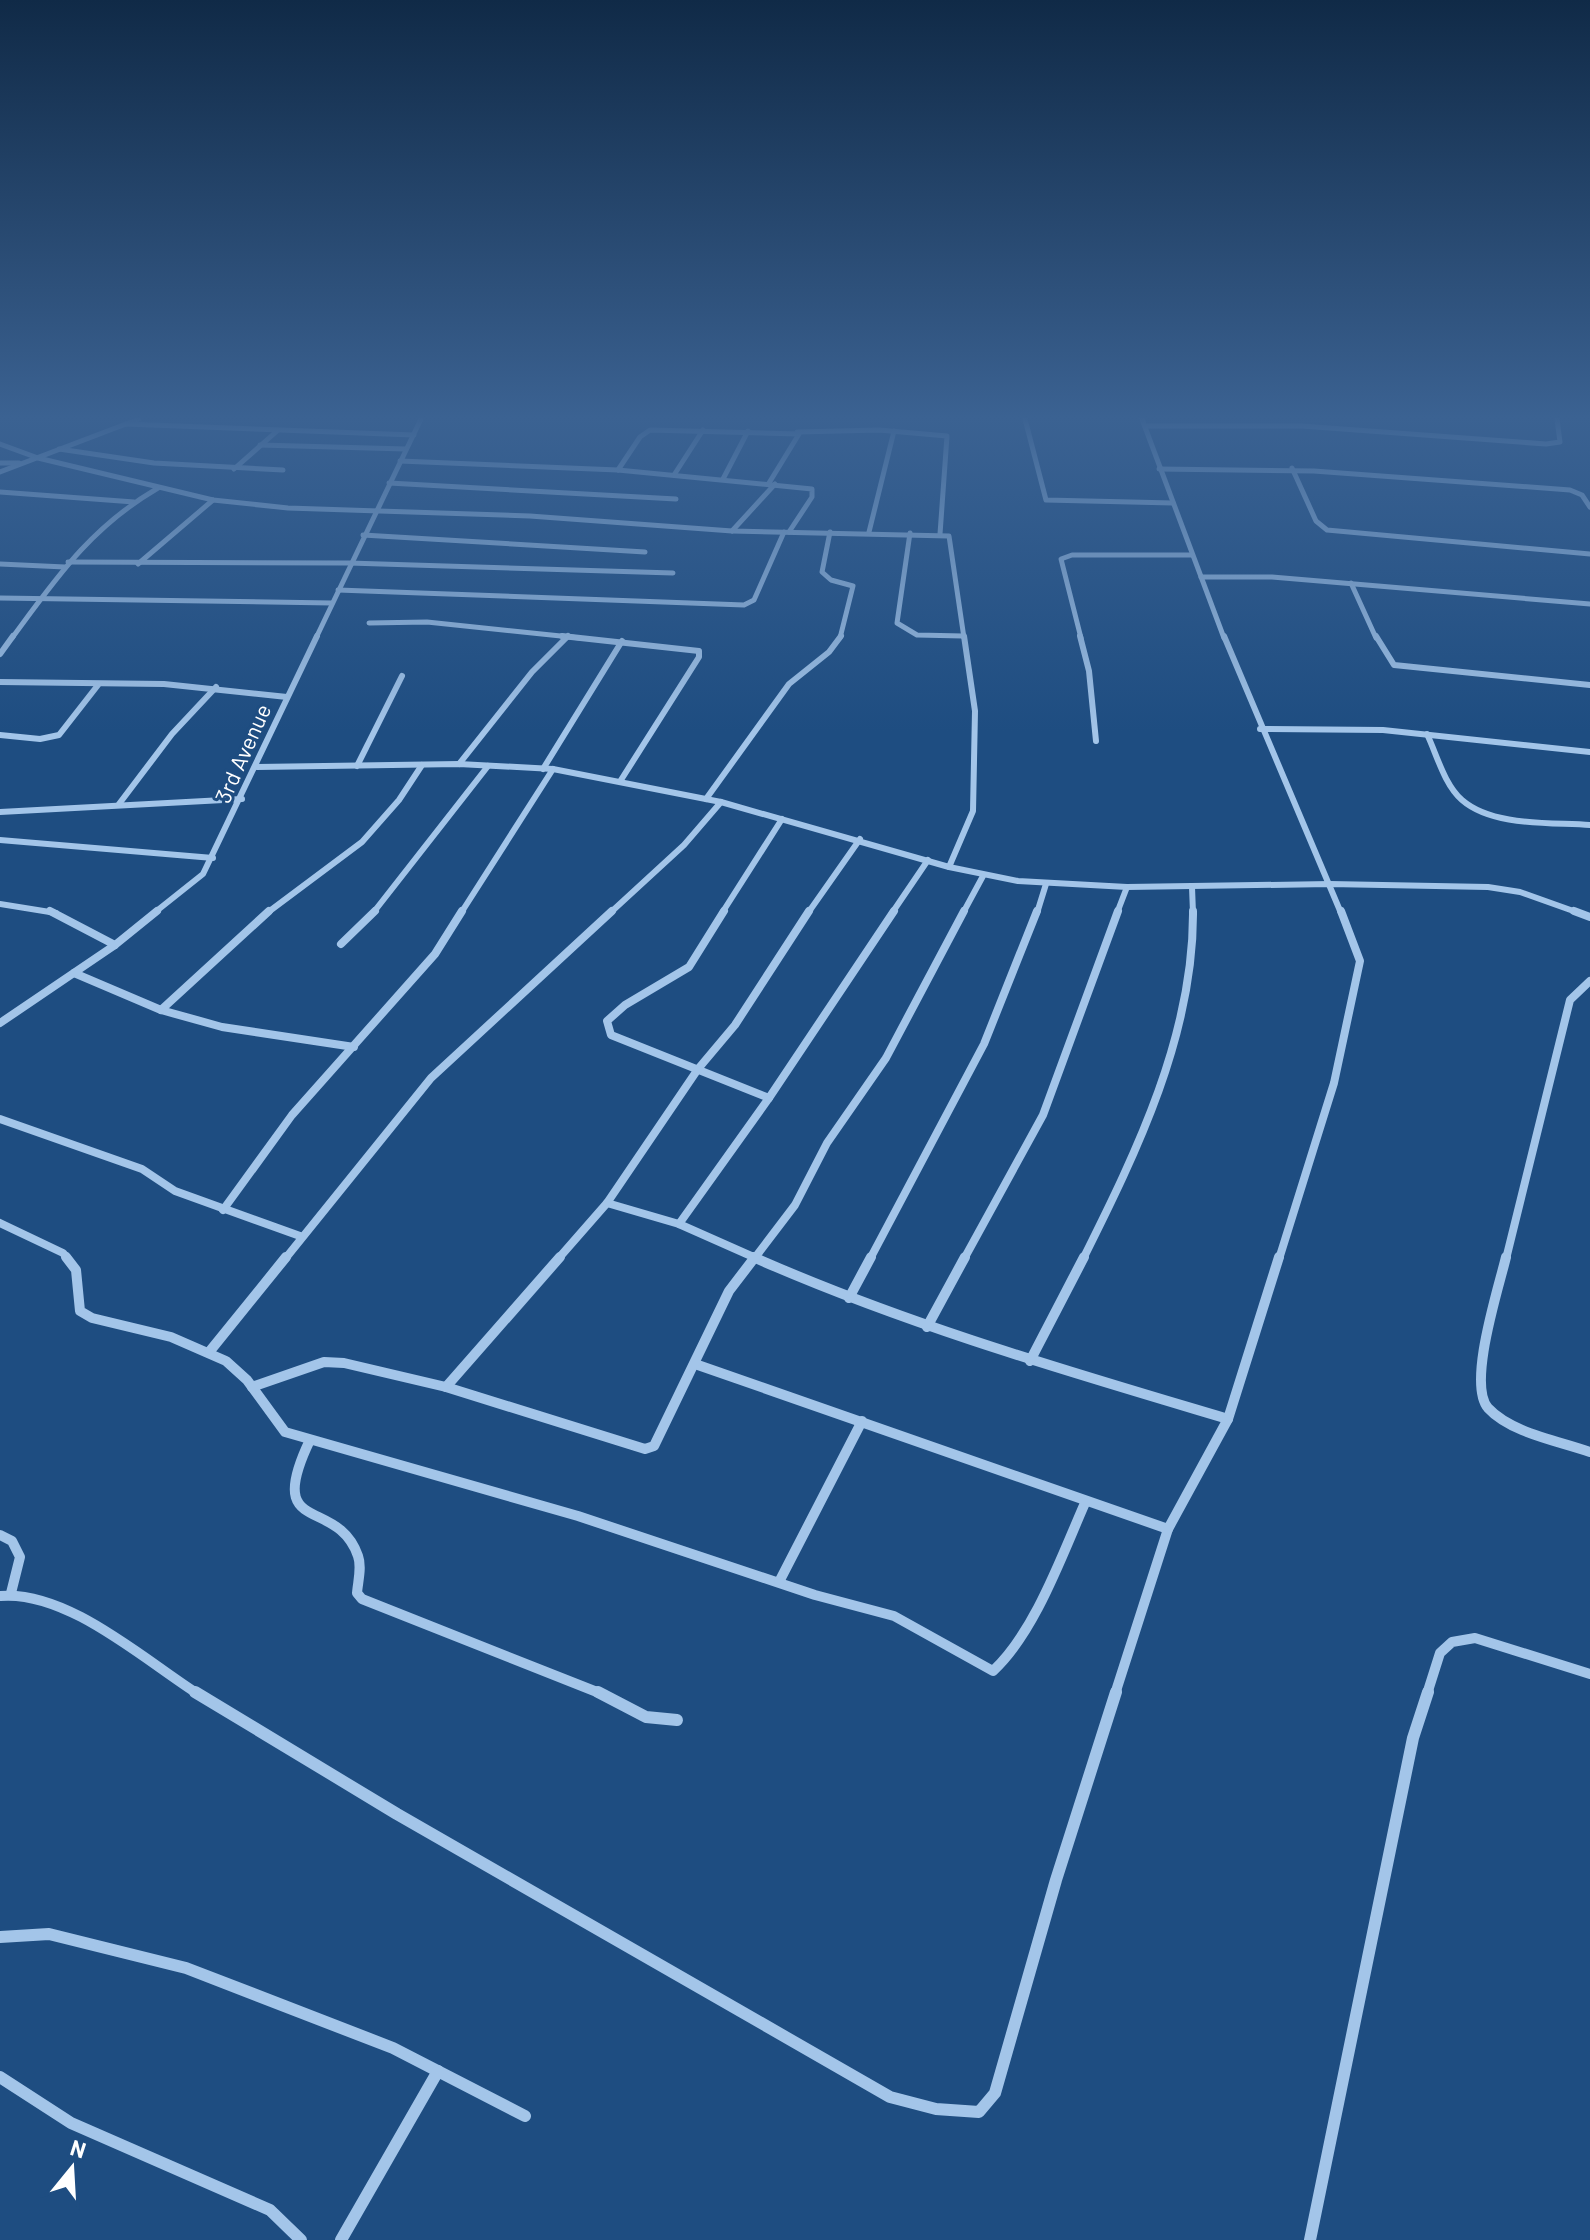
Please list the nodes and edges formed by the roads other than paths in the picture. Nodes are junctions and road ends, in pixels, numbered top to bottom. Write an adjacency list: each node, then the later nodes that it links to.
1 (109, 524): 23 (street)
2 (185, 524): 24 (street)
3 (369, 524): 17 (street, 3rd Avenue)
4 (631, 524): 11 (street)
5 (738, 524): 11 (street)
6 (791, 524): 12 (street)
7 (871, 524): 14 (street)
8 (941, 524): 16 (street)
9 (1181, 524): 20 (street)
10 (1319, 524): 19 (street)
11 (732, 531): 12 (street)
12 (786, 532): 13 (street); 28 (street)
13 (830, 532): 14 (street); 57 (street)
14 (869, 532): 15 (street)
15 (910, 533): 16 (street); 35 (street)
16 (940, 534): 35 (street)
17 (363, 535): 18 (street); 21 (street, 3rd Avenue)
18 (645, 552)
19 (1590, 554)
20 (1192, 555): 26 (street); 47 (street)
21 (349, 563): 24 (street); 25 (street); 28 (street, 3rd Avenue)
22 (0, 564): 23 (street)
23 (67, 564): 24 (street); 30 (street)
24 (138, 564)
25 (673, 573)
26 (1201, 577): 27 (street); 44 (street)
27 (1351, 583): 32 (street); 41 (street)
28 (338, 590): 31 (street, 3rd Avenue)
29 (0, 598): 30 (street)
30 (42, 600): 31 (street); 37 (street)
31 (332, 603): 43 (street, 3rd Avenue)
32 (1590, 604)
33 (369, 623): 34 (street)
34 (568, 636): 36 (street); 49 (street)
35 (963, 636): 67 (street)
36 (622, 641): 54 (street); 55 (street)
37 (0, 654)
38 (402, 676): 51 (street)
39 (0, 682): 40 (street)
40 (98, 685): 42 (street); 46 (street)
41 (1590, 685)
42 (216, 687): 43 (street); 59 (street)
43 (287, 697): 53 (street, 3rd Avenue)
44 (1260, 729): 45 (street); 70 (street)
45 (1427, 734): 48 (street); 62 (street)
46 (0, 735)
47 (1096, 741)
48 (1590, 752)
49 (459, 764): 50 (street); 52 (street)
50 (422, 765): 51 (street); 79 (street)
51 (357, 766): 53 (street)
52 (488, 766): 54 (street); 75 (street)
53 (257, 767): 56 (street, 3rd Avenue)
54 (548, 769): 55 (street); 81 (street)
55 (621, 780): 57 (street)
56 (242, 799): 59 (street); 65 (street, 3rd Avenue)
57 (706, 799): 58 (street)
58 (721, 802): 61 (street); 89 (street)
59 (119, 804): 60 (street)
60 (0, 812)
61 (782, 819): 63 (street); 82 (street)
62 (1590, 825)
63 (860, 839): 66 (street); 82 (street)
64 (0, 840): 65 (street)
65 (213, 858): 76 (street, 3rd Avenue)
66 (928, 860): 67 (street); 83 (street)
67 (949, 867): 68 (street)
68 (983, 876): 69 (street); 90 (street)
69 (1046, 884): 71 (street); 91 (street)
70 (1330, 884): 72 (street); 74 (street); 98 (street)
71 (1127, 887): 72 (street); 92 (street)
72 (1192, 887): 94 (street)
73 (0, 904): 76 (street)
74 (1590, 917)
75 (341, 944)
76 (115, 945): 77 (street, 3rd Avenue)
77 (74, 973): 79 (street); 80 (street, 3rd Avenue)
78 (1590, 981): 101 (street)
79 (161, 1010): 81 (street)
80 (0, 1023)
81 (354, 1047): 86 (street)
82 (698, 1069): 83 (street); 85 (street)
83 (769, 1098): 88 (street)
84 (0, 1119): 86 (street)
85 (607, 1203): 88 (street); 97 (street)
86 (223, 1210): 89 (street)
87 (0, 1223): 93 (street)
88 (679, 1224): 90 (street)
89 (300, 1236): 93 (street)
90 (755, 1258): 91 (street); 95 (street)
91 (849, 1298): 92 (street)
92 (927, 1327): 94 (street)
93 (210, 1351): 96 (street)
94 (1030, 1361): 98 (street)
95 (695, 1364): 97 (street); 99 (street)
96 (252, 1387): 97 (street); 100 (street)
97 (446, 1387)
98 (1228, 1419): 103 (street)
99 (862, 1421): 102 (street); 105 (street)
100 (310, 1440): 105 (street); 108 (street)
101 (1590, 1452)
102 (1085, 1503): 103 (street); 105 (street)
103 (1168, 1529): 106 (street)
104 (0, 1535): 106 (street)
105 (779, 1582)
106 (5, 1594)
107 (1590, 1674): 115 (street)
108 (677, 1720)
109 (0, 1937): 110 (street)
110 (438, 2071): 112 (street); 114 (street)
111 (0, 2077): 113 (street)
112 (525, 2116)
113 (301, 2240)
114 (341, 2240)
115 (1310, 2240)

